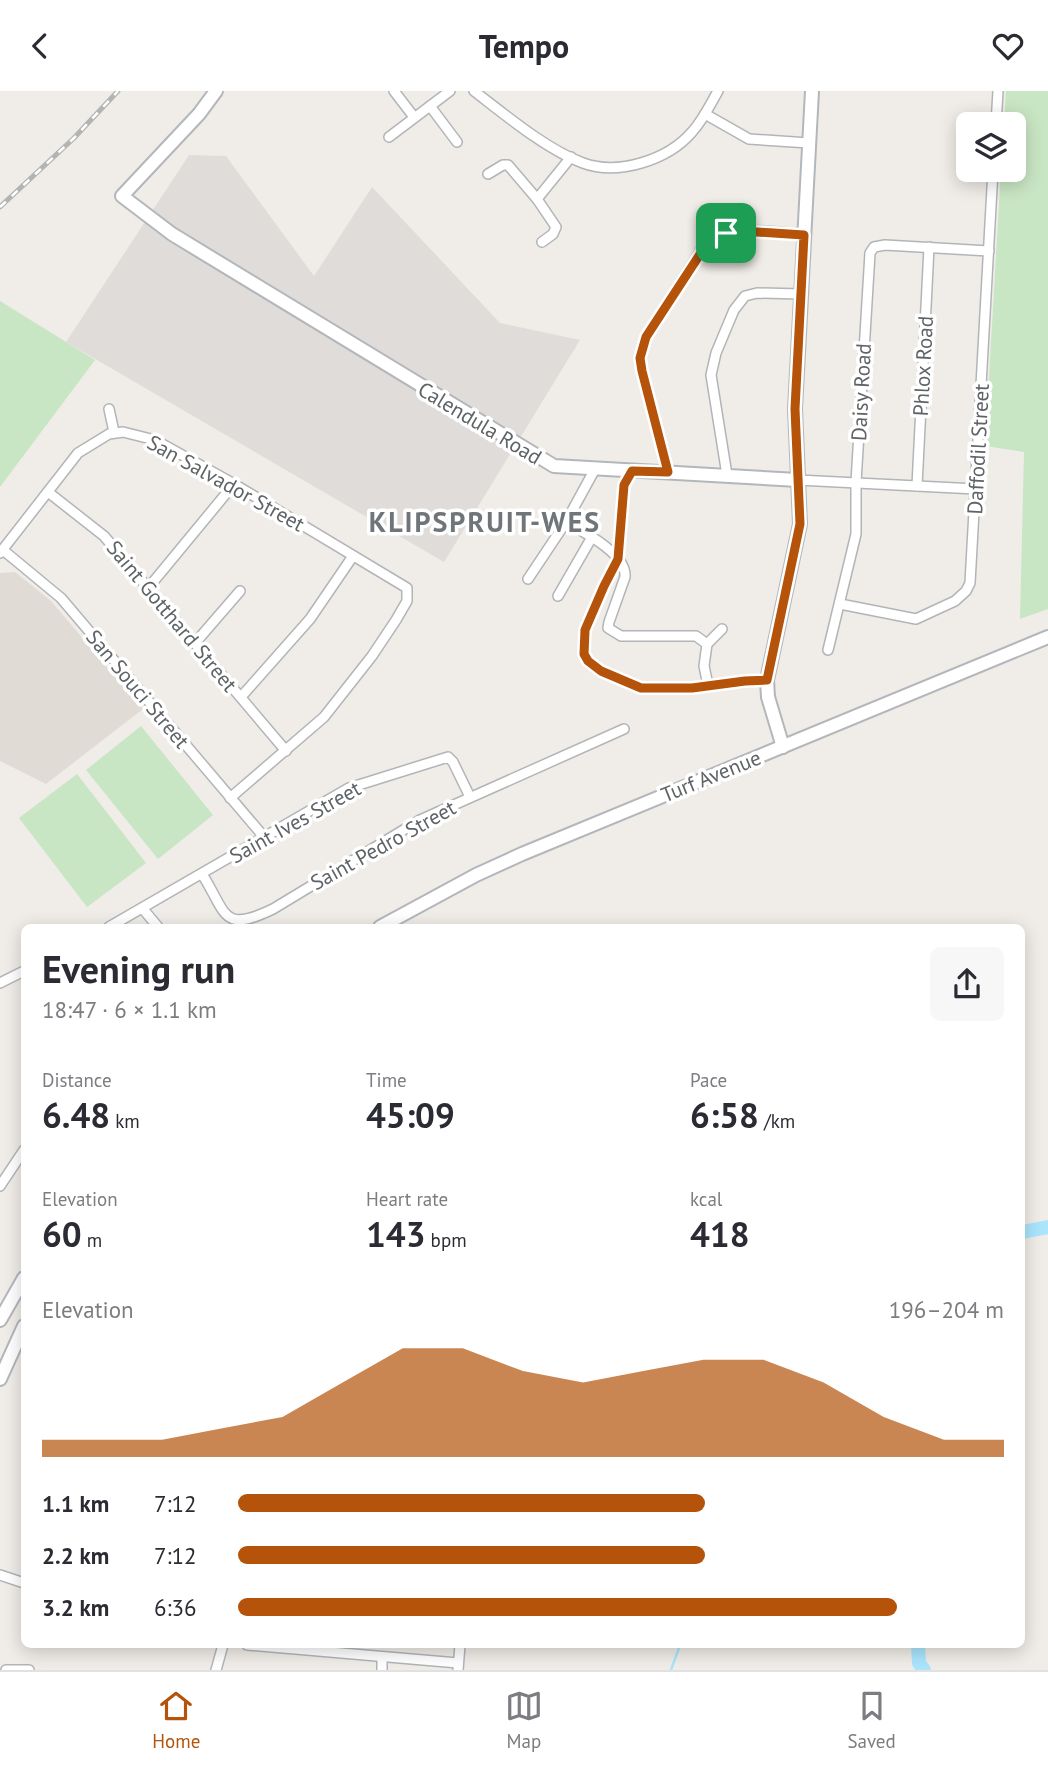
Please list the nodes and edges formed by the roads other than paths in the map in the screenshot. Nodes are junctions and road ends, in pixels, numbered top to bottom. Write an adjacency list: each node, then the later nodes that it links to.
1 (216, 91): 26 (street, Calendula Road)
2 (394, 91): 11 (street)
3 (450, 91): 8 (street)
4 (474, 91): 15 (street)
5 (718, 91): 10 (street)
6 (811, 91): 14 (street)
7 (998, 91): 9 (street)
8 (429, 106): 11 (street); 13 (street)
9 (997, 112)
10 (705, 114): 14 (street); 15 (street)
11 (414, 117): 12 (street)
12 (389, 137)
13 (457, 142)
14 (809, 143): 19 (street)
15 (571, 157): 18 (street)
16 (488, 174): 18 (street)
17 (992, 182): 22 (street, Daffodil Street)
18 (537, 199): 20 (street)
19 (804, 235): 23 (street); 28 (street)
20 (542, 242)
21 (929, 247): 22 (street, Daisy Road); 31 (street, Daisy Road); 33 (street, Phlox Road)
22 (989, 251): 34 (street, Daffodil Street)
23 (800, 294): 29 (street); 30 (street)
24 (109, 409): 25 (street)
25 (114, 432): 32 (street, San Salvador Street); 35 (street)
26 (595, 469): 27 (street, Calendula Road); 36 (street)
27 (632, 471): 28 (street, Calendula Road); 40 (street)
28 (668, 472): 29 (street, Calendula Road)
29 (727, 475): 30 (street, Calendula Road)
30 (799, 480): 31 (street, Calendula Road); 51 (street)
31 (856, 482): 33 (street, Calendula Road); 45 (street, Daisy Road)
32 (234, 484): 39 (street, San Salvador Street); 42 (street)
33 (917, 486): 34 (street, Calendula Road)
34 (976, 489): 45 (street, Daffodil Street)
35 (48, 492): 38 (street); 42 (street, Saint Gotthard Street)
36 (566, 522): 37 (street); 41 (street)
37 (592, 537): 40 (street); 44 (street)
38 (1, 551): 58 (street, San Souci Street)
39 (353, 556): 53 (street); 56 (street, San Salvador Street)
40 (618, 559): 49 (street); 52 (street)
41 (528, 579)
42 (149, 587): 48 (street, Saint Gotthard Street)
43 (240, 591): 48 (street)
44 (558, 596)
45 (840, 604): 50 (street, Daisy Road)
46 (722, 629): 49 (street)
47 (1048, 637): 55 (street, Turf Avenue)
48 (195, 642): 53 (street, Saint Gotthard Street)
49 (707, 644): 52 (street)
50 (828, 650)
51 (767, 680): 52 (street); 55 (street)
52 (708, 685)
53 (242, 697): 56 (street, Saint Gotthard Street)
54 (624, 729): 57 (street, Saint Pedro Street)
55 (783, 747): 64 (street, Turf Avenue)
56 (286, 751): 58 (street)
57 (470, 797): 59 (street, Saint Ives Street); 60 (street, Saint Pedro Street)
58 (230, 798): 59 (street, San Souci Street)
59 (264, 837): 60 (street, Saint Ives Street)
60 (202, 874): 61 (street, Saint Ives Street)
61 (143, 909): 62 (street, Saint Ives Street); 63 (street)
62 (115, 924)
63 (156, 924)
64 (385, 924)
65 (21, 972): 66 (street)
66 (0, 983)
67 (21, 1154): 68 (street)
68 (0, 1186)
69 (21, 1283): 70 (street)
70 (0, 1320)
71 (21, 1333): 72 (street)
72 (0, 1380)
73 (0, 1575): 74 (street)
74 (21, 1582)
75 (222, 1648): 82 (street)
76 (281, 1648): 78 (street)
77 (460, 1648): 79 (street)
78 (382, 1657): 79 (street); 83 (street)
79 (458, 1667)
80 (6, 1670): 81 (street)
81 (29, 1670)
82 (216, 1670)
83 (382, 1670)

